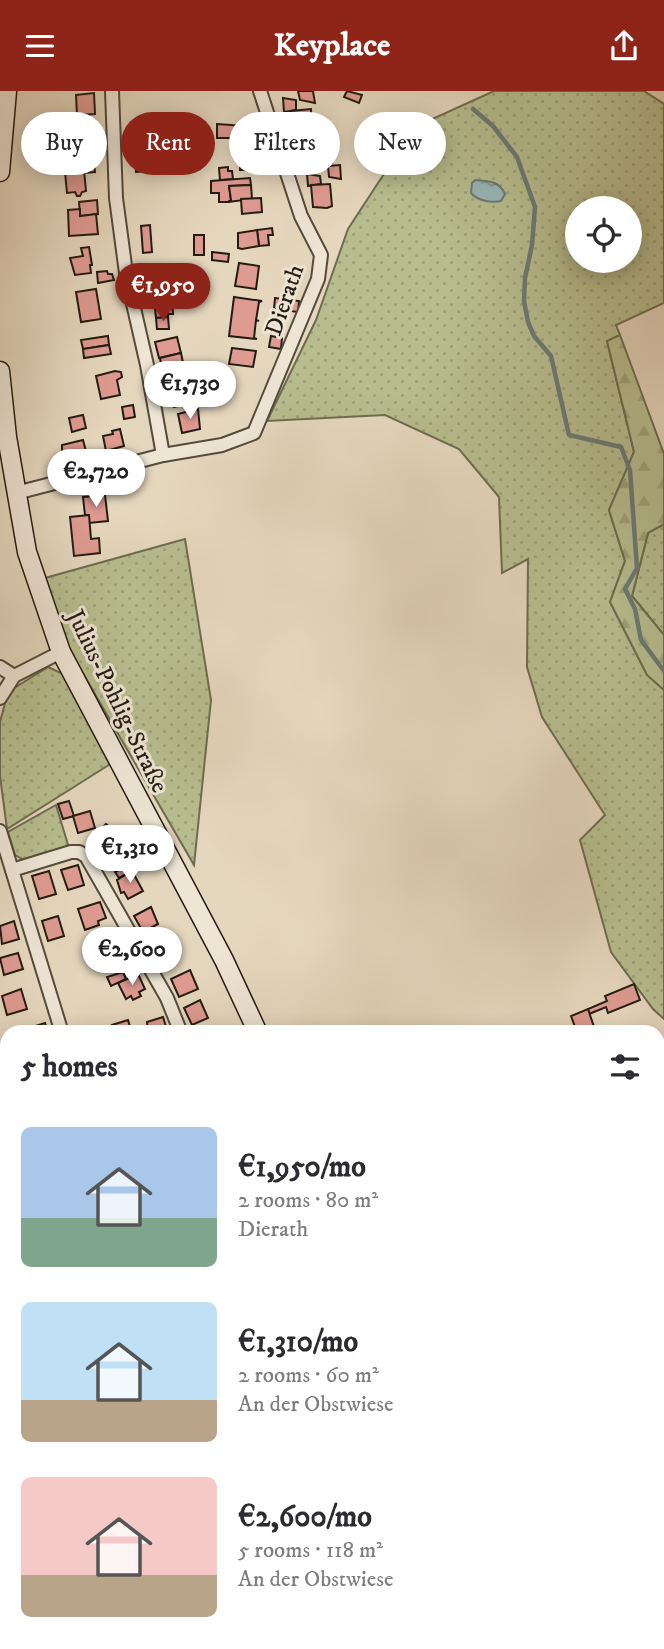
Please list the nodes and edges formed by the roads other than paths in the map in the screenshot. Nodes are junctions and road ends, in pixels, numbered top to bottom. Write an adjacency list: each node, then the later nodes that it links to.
1 (7, 91): 4 (street)
2 (113, 91): 6 (street)
3 (260, 91): 6 (street, Dierath)
4 (0, 172)
5 (0, 371): 7 (street, Julius-Pohlig-Straße)
6 (163, 455): 7 (street, Dierath)
7 (16, 493): 8 (street, Julius-Pohlig-Straße)
8 (61, 652): 10 (street); 17 (street, Julius-Pohlig-Straße)
9 (0, 667): 10 (street)
10 (14, 676): 11 (street)
11 (0, 698)
12 (0, 831): 13 (street)
13 (0, 836): 14 (street)
14 (12, 870): 15 (street); 16 (street)
15 (60, 1025)
16 (178, 1025)
17 (254, 1025)

